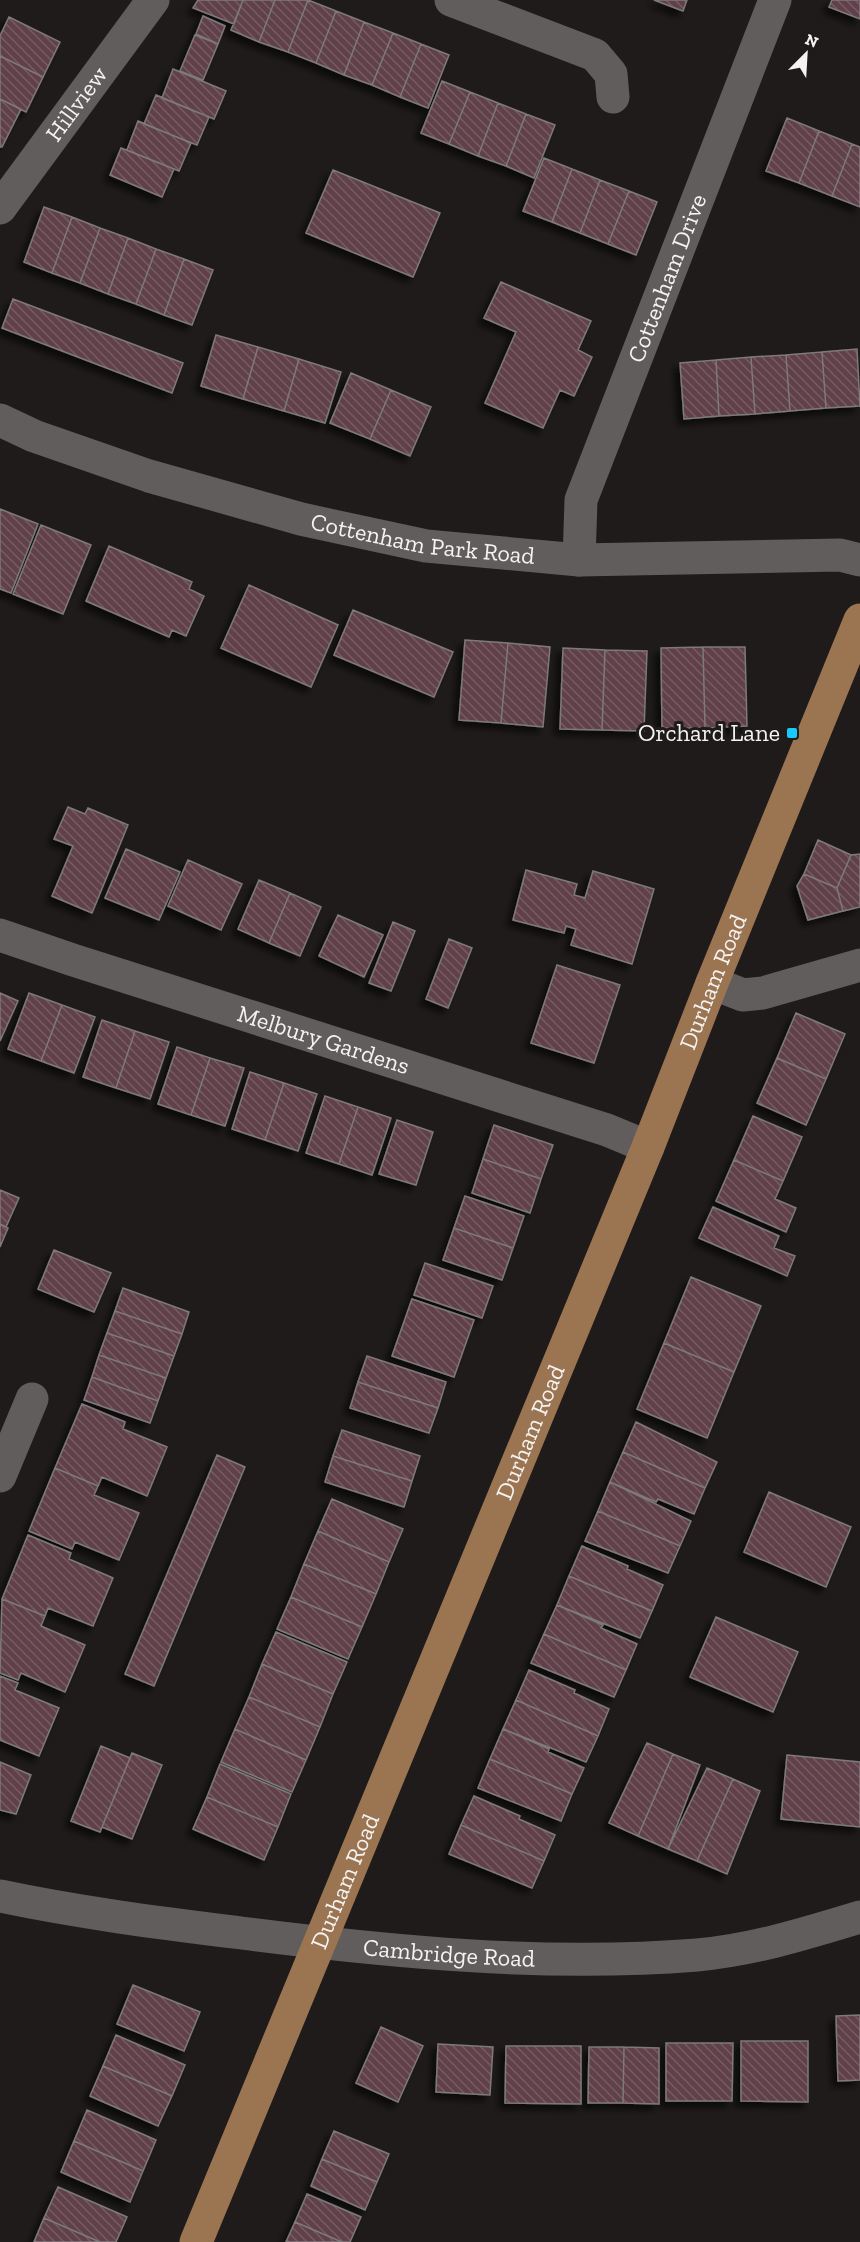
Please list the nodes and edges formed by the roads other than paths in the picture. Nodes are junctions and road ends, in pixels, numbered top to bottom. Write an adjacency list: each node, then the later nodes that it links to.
1 (153, 0): 5 (street, Hillview)
2 (451, 0): 4 (street)
3 (775, 0): 7 (street, Cottenham Drive)
4 (613, 97)
5 (0, 208)
6 (0, 420): 7 (street, Cottenham Park Road)
7 (579, 560): 8 (street, Cottenham Park Road)
8 (860, 560)
9 (860, 620): 12 (main road, Durham Road)
10 (0, 935): 13 (street, Melbury Gardens)
11 (860, 965): 12 (street)
12 (712, 983): 13 (main road, Durham Road)
13 (648, 1147): 18 (main road, Durham Road)
14 (32, 1399): 15 (street)
15 (0, 1476)
16 (0, 1896): 18 (street, Cambridge Road)
17 (860, 1917): 18 (street, Cambridge Road)
18 (317, 1944): 19 (main road, Durham Road)
19 (196, 2242)

